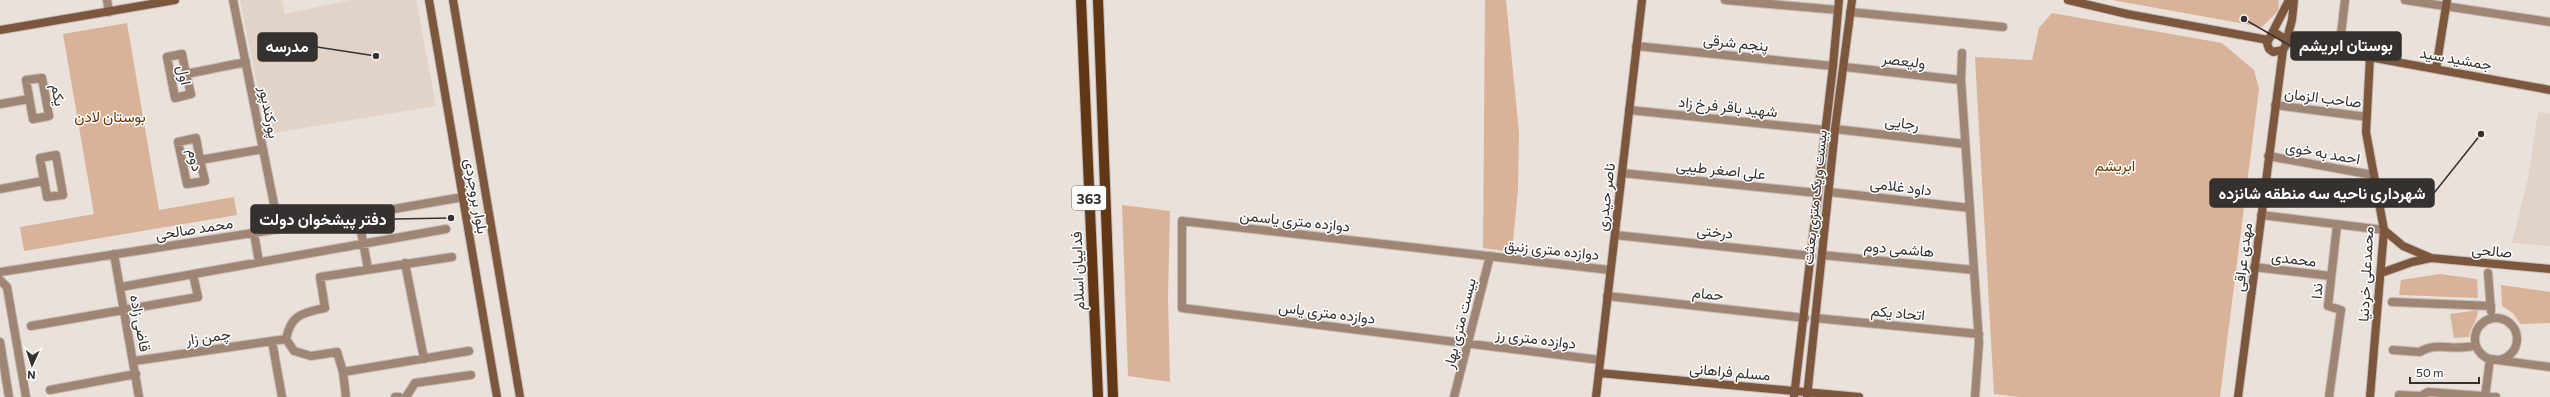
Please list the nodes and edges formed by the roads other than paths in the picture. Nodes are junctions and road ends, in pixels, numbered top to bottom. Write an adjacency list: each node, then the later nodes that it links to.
1 (107, 0): 19 (street)
2 (175, 0): 19 (main road)
3 (233, 0): 31 (street, پورکندپور)
4 (429, 0): 56 (main road, بلوار بروجردی)
5 (453, 0): 127 (main road, بلوار بروجردی)
6 (1081, 0): 128 (main road, فداییان اسلام / 363)
7 (1098, 0): 129 (main road, فداییان اسلام / 363)
8 (1642, 0): 26 (main road, ناصر حیدری)
9 (1725, 0): 18 (street)
10 (1839, 0): 18 (main road, بیست و یک متری بعثت)
11 (1852, 0): 20 (main road, بیست و یک متری بعثت)
12 (2068, 0): 24 (main road)
13 (2290, 0): 24 (main road)
14 (2294, 0): 25 (main road, مهدی عراقی)
15 (2345, 0): 28 (street)
16 (2405, 0): 17 (street)
17 (2446, 4): 21 (street); 34 (main road)
18 (1838, 10): 32 (main road, بیست و یک متری بعثت)
19 (109, 12): 23 (main road)
20 (1850, 12): 22 (street); 33 (main road, بیست و یک متری بعثت)
21 (2550, 22)
22 (2003, 27)
23 (0, 30)
24 (2269, 41): 25 (main road, جمشید سید); 27 (main road); 35 (main road)
25 (2286, 42): 27 (main road, مهدی عراقی); 28 (main road, جمشید سید)
26 (1636, 46): 32 (street, پنجم شرقی); 42 (main road, ناصر حیدری)
27 (2283, 50): 35 (main road, مهدی عراقی)
28 (2339, 51): 30 (main road, جمشید سید)
29 (1962, 53): 37 (street)
30 (2370, 57): 34 (main road, جمشید سید); 43 (main road, محمدعلی خردنیا)
31 (246, 62): 36 (street, اول); 47 (street, پورکندپور)
32 (1834, 66): 45 (main road, بیست و یک متری بعثت)
33 (1844, 66): 37 (street, ولیعصر); 44 (main road, بیست و یک متری بعثت)
34 (2436, 69): 38 (main road, جمشید سید)
35 (2279, 73): 41 (main road, مهدی عراقی)
36 (186, 74): 36 (street, اول)
37 (1961, 80): 46 (street)
38 (2550, 90)
39 (29, 99): 39 (street, یکم); 40 (street, یکم)
40 (0, 104)
41 (2275, 105): 43 (street, صاحب الزمان); 48 (main road, مهدی عراقی)
42 (1629, 110): 45 (street, شهید باقر فرخ زاد); 50 (main road, ناصر حیدری)
43 (2367, 117): 51 (main road, محمدعلی خردنیا)
44 (1835, 128): 46 (street, رجایی); 54 (main road, بیست و یک متری بعثت)
45 (1825, 130): 55 (main road, بیست و یک متری بعثت)
46 (1965, 144): 57 (street)
47 (263, 149): 49 (street, دوم); 61 (street, پورکندپور)
48 (2268, 156): 51 (street, احمد به خوی); 59 (main road, مهدی عراقی)
49 (200, 160): 49 (street, دوم)
50 (1622, 173): 55 (street, علی اصغر طیبی); 65 (main road, ناصر حیدری)
51 (2373, 175): 63 (main road, محمدعلی خردنیا)
52 (43, 181): 52 (street); 53 (street)
53 (0, 189)
54 (1829, 192): 57 (street, داود غلامی); 68 (main road, بیست و یک متری بعثت)
55 (1817, 193): 70 (main road, بیست و یک متری بعثت)
56 (463, 196): 58 (street, محمد صالحی); 126 (main road, بلوار بروجردی)
57 (1970, 208): 78 (street)
58 (358, 215): 61 (street, محمد صالحی); 66 (street)
59 (2261, 216): 60 (street); 75 (main road, مهدی عراقی)
60 (2337, 225): 63 (street); 84 (street, ندا)
61 (279, 229): 64 (street, محمد صالحی)
62 (446, 229): 66 (street)
63 (2384, 230): 72 (main road, صالحی); 81 (main road, محمدعلی خردنیا)
64 (254, 233): 67 (street, محمد صالحی); 73 (street)
65 (1614, 235): 70 (street, درختی); 77 (main road, ناصر حیدری)
66 (363, 243): 73 (street); 76 (street)
67 (114, 254): 80 (street, محمد صالحی); 86 (street, قاضی زاده)
68 (1822, 255): 78 (street, هاشمی دوم); 93 (main road, بیست و یک متری بعثت)
69 (1490, 256): 77 (street, دوازده متری زنبق); 90 (street, دوازده متری یاسمن); 100 (street, بیست متری بهار)
70 (1812, 256): 92 (main road, بیست و یک متری بعثت)
71 (452, 257): 74 (street)
72 (2431, 258): 79 (main road, صالحی); 81 (main road, صالحی)
73 (259, 262): 83 (street)
74 (405, 263): 76 (street); 104 (street)
75 (2254, 267): 84 (street, محمدی); 134 (main road, مهدی عراقی)
76 (368, 269): 97 (street)
77 (1610, 270): 87 (main road, ناصر حیدری)
78 (1974, 270): 96 (street)
79 (2550, 270)
80 (0, 272)
81 (2381, 273): 136 (main road, محمدعلی خردنیا)
82 (2488, 273): 89 (street)
83 (193, 274): 86 (street); 91 (street)
84 (2331, 276): 135 (street, ندا)
85 (0, 280): 119 (street)
86 (121, 287): 91 (street, قاضی زاده)
87 (1607, 296): 92 (street, حمام); 106 (main road, ناصر حیدری)
88 (2392, 302): 89 (street)
89 (2491, 306): 94 (street)
90 (1182, 308): 100 (street, دوازده متری یاس)
91 (126, 310): 95 (street); 107 (street, قاضی زاده)
92 (1805, 318): 114 (main road, بیست و یک متری بعثت)
93 (1815, 318): 96 (street, اتحاد یکم); 115 (main road, بیست و یک متری بعثت)
94 (2491, 318): 101 (street); 105 (street)
95 (31, 326)
96 (1979, 334): 133 (street)
97 (286, 339): 98 (street, چمن زار); 109 (street)
98 (272, 341): 107 (street, چمن زار); 121 (street)
99 (0, 342): 118 (street)
100 (1469, 344): 106 (street, دوازده متری رز); 130 (street, بیست متری بهار)
101 (2476, 345): 102 (street); 105 (street)
102 (2393, 350)
103 (469, 351): 104 (street)
104 (424, 359): 109 (street)
105 (2490, 359): 108 (street); 117 (street)
106 (1600, 360): 110 (main road, ناصر حیدری)
107 (134, 361): 111 (street, قاضی زاده)
108 (2550, 367)
109 (343, 372): 122 (street)
110 (1599, 373): 114 (main road, مسلم فراهانی); 131 (main road, ناصر حیدری)
111 (136, 374): 113 (street); 120 (street, قاضی زاده)
112 (471, 375): 125 (street)
113 (50, 390)
114 (1795, 394): 115 (main road, مسلم فراهانی)
115 (1807, 394): 132 (main road, مسلم فراهانی)
116 (2399, 395): 117 (street)
117 (2485, 396): 137 (street)
118 (9, 397)
119 (26, 397)
120 (139, 397)
121 (282, 397)
122 (346, 397)
123 (395, 397): 124 (street)
124 (400, 397)
125 (406, 397)
126 (497, 397)
127 (520, 397)
128 (1098, 397)
129 (1114, 397)
130 (1454, 397)
131 (1596, 397)
132 (1859, 397)
133 (1975, 397)
134 (2238, 397)
135 (2329, 397)
136 (2370, 397)
137 (2496, 397)

